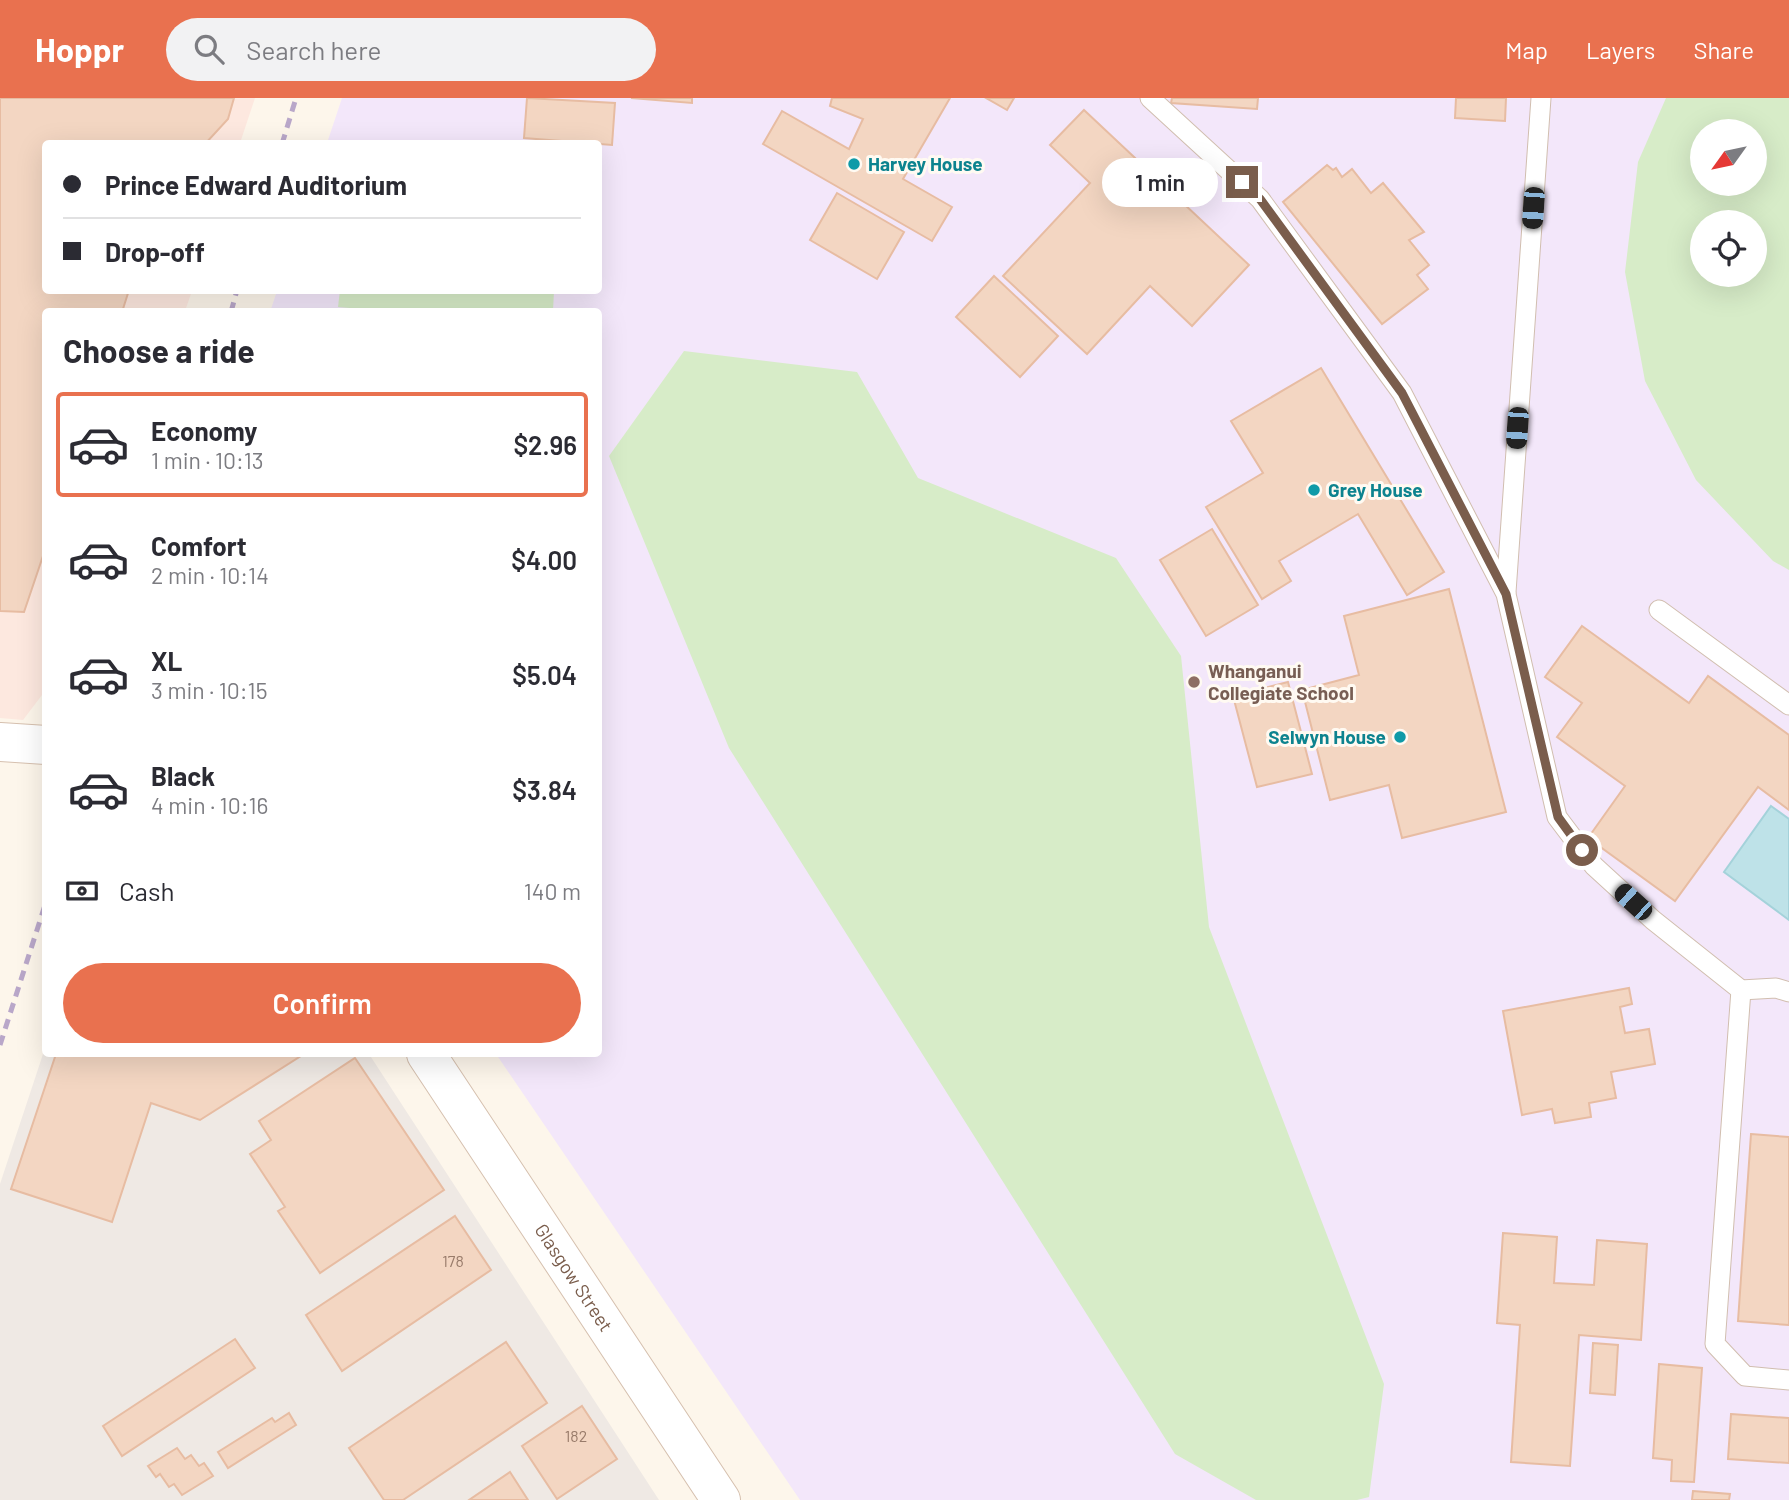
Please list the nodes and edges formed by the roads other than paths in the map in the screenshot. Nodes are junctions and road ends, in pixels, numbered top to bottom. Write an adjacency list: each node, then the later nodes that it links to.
1 (1150, 98): 3 (lane)
2 (1541, 98): 3 (lane)
3 (1506, 594): 8 (lane)
4 (1659, 610): 5 (lane)
5 (1789, 705)
6 (0, 742): 7 (main road)
7 (42, 745)
8 (1741, 990): 9 (lane); 11 (lane)
9 (1789, 992)
10 (428, 1057): 12 (main road, Glasgow Street)
11 (1789, 1380)
12 (721, 1500)

